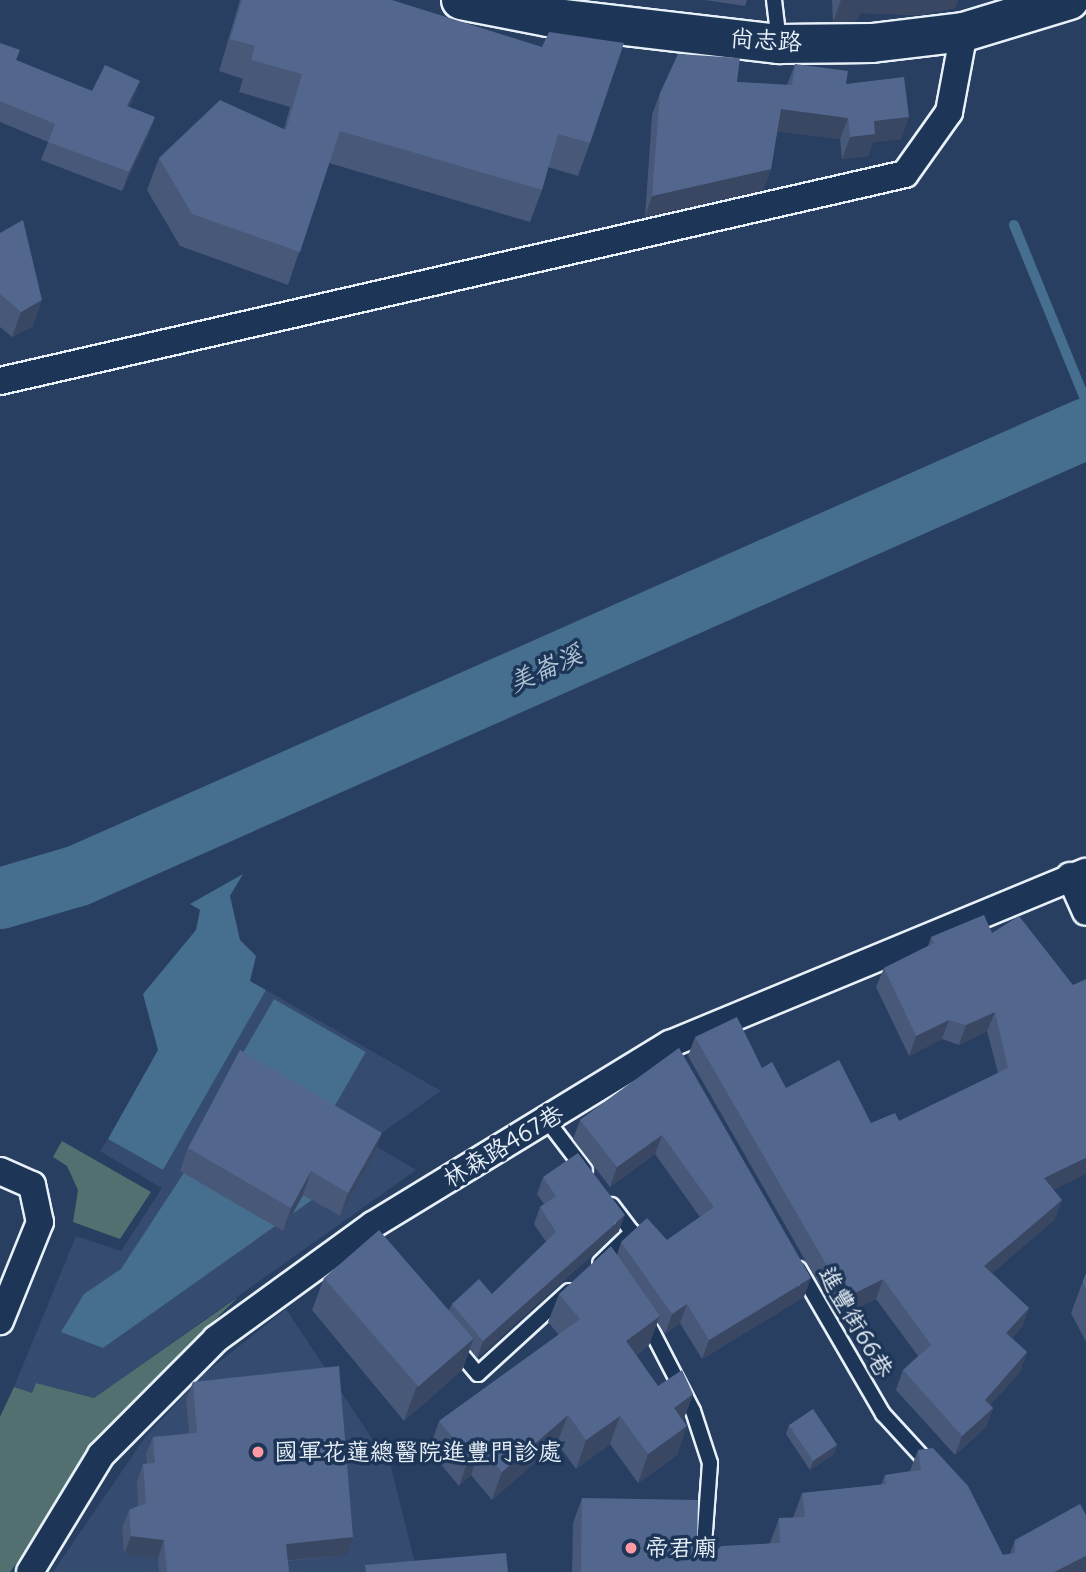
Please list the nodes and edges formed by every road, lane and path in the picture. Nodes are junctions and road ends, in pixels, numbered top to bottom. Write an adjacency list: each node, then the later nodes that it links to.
1 (461, 0): 5 (street, 尚志路)
2 (774, 0): 5 (lane)
3 (1069, 0): 4 (street, 尚志路)
4 (964, 32): 5 (street, 尚志路); 6 (street)
5 (779, 44)
6 (0, 381)
7 (1078, 874): 8 (street); 9 (street, 林森路467巷)
8 (1086, 912)
9 (546, 1119): 14 (lane); 16 (street, 林森路467巷)
10 (0, 1171): 13 (street)
11 (793, 1259): 15 (lane, 進豐街66巷)
12 (636, 1305): 17 (lane)
13 (0, 1321)
14 (444, 1334)
15 (938, 1474)
16 (30, 1572)
17 (702, 1572)

